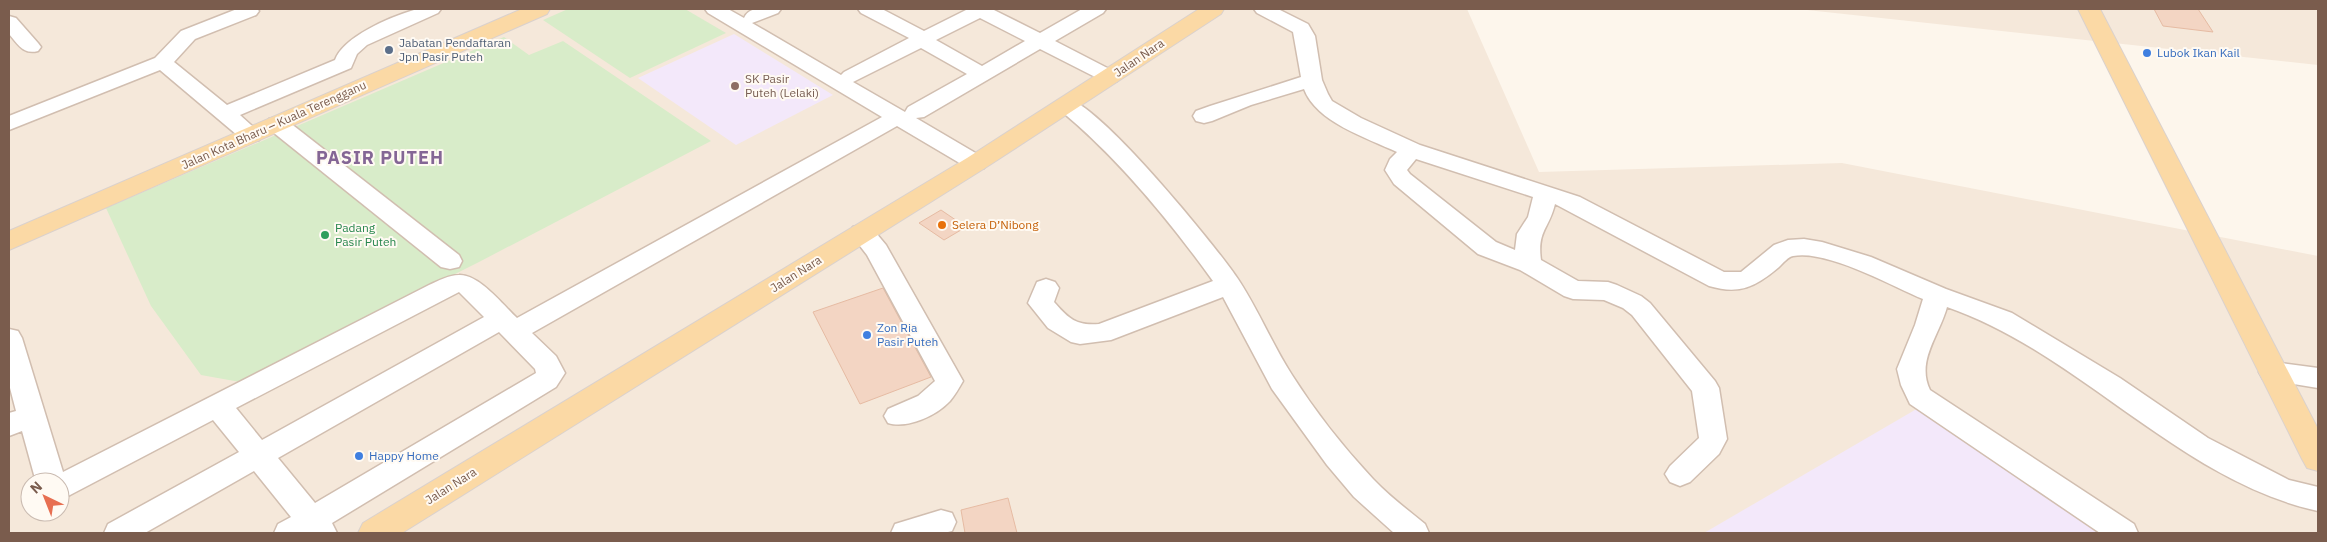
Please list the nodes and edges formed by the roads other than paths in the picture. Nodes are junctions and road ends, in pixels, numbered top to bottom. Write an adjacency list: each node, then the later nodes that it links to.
1 (431, 9): 23 (street)
2 (539, 9): 12 (main road, Jalan Kota Bharu – Kuala Terengganu)
3 (715, 9): 24 (street)
4 (868, 9): 14 (street)
5 (981, 9): 14 (street); 15 (street)
6 (1096, 9): 15 (street)
7 (1213, 9): 20 (main road, Jalan Nara)
8 (1264, 9): 21 (street)
9 (2089, 9): 41 (main road)
10 (250, 10): 17 (street)
11 (754, 12): 19 (street)
12 (504, 14): 27 (main road, Jalan Kota Bharu – Kuala Terengganu)
13 (9, 22): 16 (street)
14 (923, 40): 18 (street); 19 (street)
15 (1040, 41): 18 (street); 20 (street)
16 (31, 47)
17 (162, 62): 23 (street); 26 (street)
18 (982, 74): 24 (street)
19 (851, 76): 24 (street)
20 (1110, 77): 22 (main road, Jalan Nara)
21 (1312, 80): 25 (street); 29 (street)
22 (1068, 105): 30 (main road, Jalan Nara); 36 (street)
23 (224, 114): 28 (street)
24 (906, 114): 30 (street); 39 (street)
25 (1204, 116)
26 (9, 124)
27 (277, 124): 28 (main road, Jalan Kota Bharu – Kuala Terengganu); 35 (street)
28 (251, 135): 33 (main road, Jalan Kota Bharu – Kuala Terengganu)
29 (1412, 150): 31 (street); 34 (street)
30 (983, 158): 32 (main road, Jalan Nara)
31 (1546, 194): 34 (street); 38 (street)
32 (862, 234): 44 (street); 55 (main road, Jalan Nara)
33 (9, 241)
34 (1529, 264): 49 (street)
35 (454, 272): 39 (street); 43 (street)
36 (1229, 285): 37 (street); 57 (street)
37 (1046, 288)
38 (1937, 295): 51 (street); 58 (street)
39 (508, 325): 46 (street); 53 (street)
40 (9, 338): 45 (street)
41 (2273, 372): 42 (street); 47 (main road)
42 (2318, 378)
43 (218, 406): 46 (street); 50 (street)
44 (898, 416)
45 (20, 420): 48 (street)
46 (258, 455): 53 (street); 54 (street)
47 (2318, 460)
48 (46, 472)
49 (1680, 474)
50 (70, 482)
51 (2318, 499)
52 (941, 522): 56 (street)
53 (307, 529)
54 (119, 533)
55 (375, 533)
56 (906, 533)
57 (1414, 533)
58 (2123, 533)

